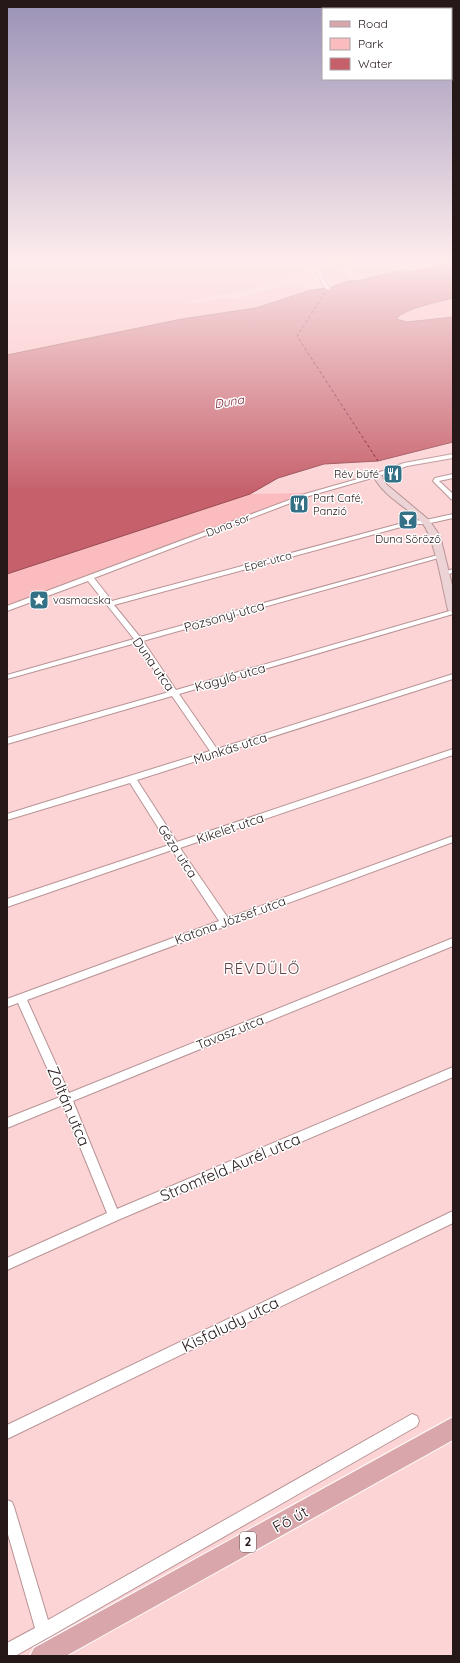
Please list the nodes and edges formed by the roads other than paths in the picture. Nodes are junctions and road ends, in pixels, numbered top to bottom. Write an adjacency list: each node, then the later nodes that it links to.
1 (453, 456): 2 (street, Duna sor)
2 (376, 475): 6 (street); 9 (street, Duna sor)
3 (453, 476): 4 (street)
4 (453, 498)
5 (453, 516): 6 (street, Eper utca)
6 (426, 522): 7 (street); 10 (street, Eper utca)
7 (440, 556): 8 (street); 13 (street, Pozsonyi utca)
8 (449, 572): 12 (street)
9 (90, 578): 10 (street, Duna utca); 11 (street, Duna sor)
10 (109, 604): 13 (street, Duna utca)
11 (7, 609)
12 (453, 611): 16 (street, Kagyló utca)
13 (138, 640): 15 (street, Pozsonyi utca); 16 (street, Duna utca)
14 (453, 676): 19 (street, Munkás utca)
15 (7, 677)
16 (175, 693): 17 (street, Kagyló utca); 19 (street, Duna utca)
17 (7, 741)
18 (453, 752): 23 (street, Kikelet utca)
19 (215, 753): 20 (street, Munkás utca)
20 (132, 779): 21 (street, Munkás utca); 23 (street, Géza utca)
21 (7, 817)
22 (453, 839): 25 (street, Katona József utca)
23 (174, 847): 24 (street, Kikelet utca); 25 (street, Géza utca)
24 (7, 903)
25 (225, 922): 27 (street, Katona József utca)
26 (453, 942): 30 (street, Tavasz utca)
27 (21, 998): 28 (street, Katona József utca); 30 (street, Zoltán utca)
28 (7, 1003)
29 (453, 1072): 32 (street, Stromfeld Aurél utca)
30 (66, 1098): 31 (street, Tavasz utca); 32 (street, Zoltán utca)
31 (7, 1123)
32 (114, 1216): 34 (street, Stromfeld Aurél utca)
33 (453, 1217): 37 (street, Kisfaludy utca)
34 (7, 1264)
35 (412, 1421): 39 (street, Fő út)
36 (453, 1428): 41 (main road, Fő út / 2)
37 (7, 1432)
38 (7, 1506): 39 (street)
39 (44, 1632): 40 (street, Fő út)
40 (7, 1652)
41 (42, 1656)

